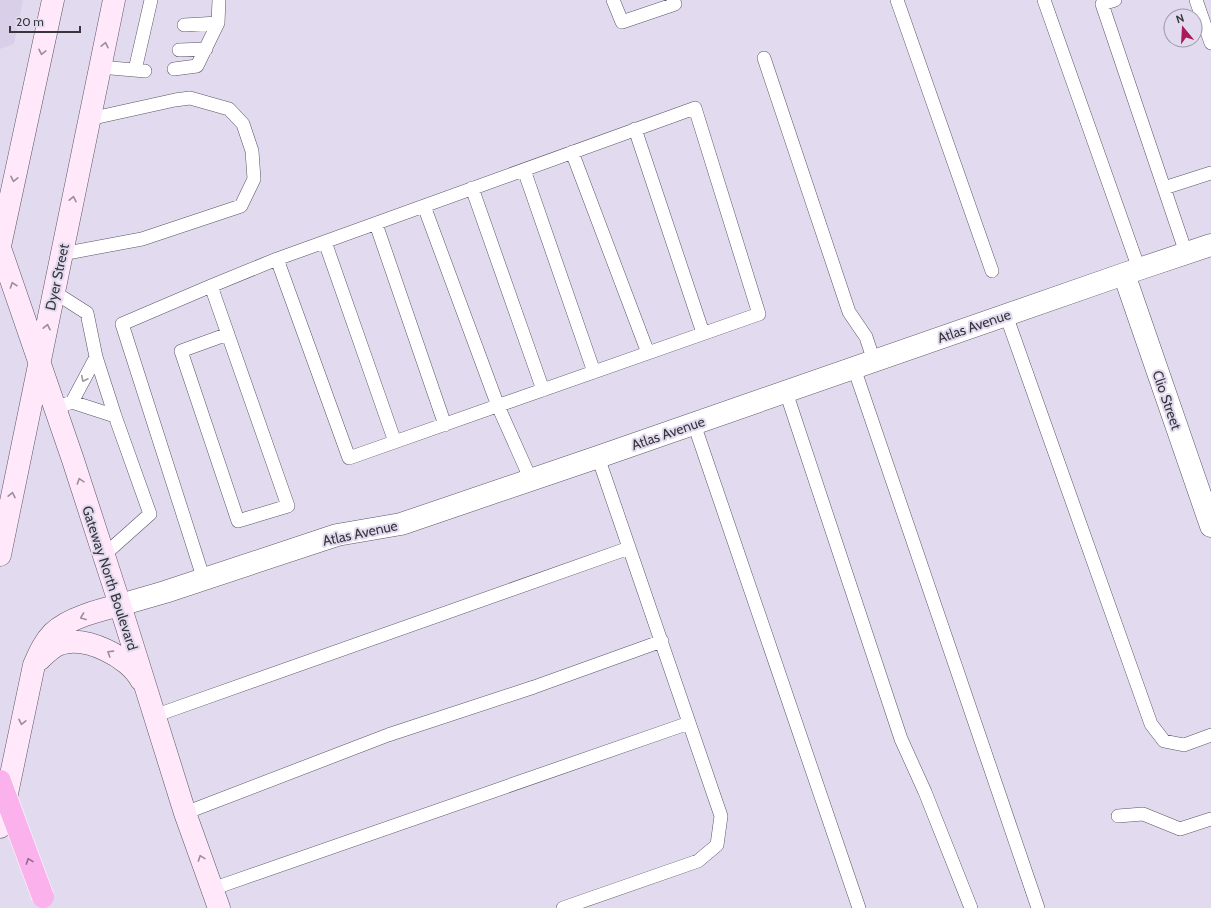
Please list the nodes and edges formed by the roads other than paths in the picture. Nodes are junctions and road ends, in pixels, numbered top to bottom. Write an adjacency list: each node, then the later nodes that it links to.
1 (53, 0): 30 (main road, one-way to 30)
2 (114, 0): 17 (main road, Dyer Street, one-way to 2)
3 (151, 0): 17 (lane)
4 (219, 0): 11 (lane)
5 (613, 0): 10 (lane)
6 (897, 0): 34 (lane)
7 (1044, 0): 35 (lane)
8 (1115, 0): 25 (lane)
9 (1196, 0): 13 (lane)
10 (674, 2)
11 (218, 23): 12 (lane); 14 (lane)
12 (184, 25)
13 (1211, 43)
14 (206, 49): 15 (lane); 18 (lane)
15 (179, 50)
16 (764, 58): 44 (lane)
17 (100, 67): 19 (main road, Dyer Street)
18 (174, 69)
19 (89, 119): 32 (main road, Dyer Street, one-way to 19); 32 (lane)
20 (635, 129): 21 (lane); 39 (lane); 39 (lane)
21 (572, 152): 22 (lane); 41 (lane)
22 (524, 170): 24 (lane); 45 (lane)
23 (1211, 173): 25 (lane)
24 (472, 188): 26 (lane); 46 (lane)
25 (1164, 188): 31 (lane)
26 (424, 206): 27 (lane); 49 (lane)
27 (376, 224): 28 (lane); 51 (lane)
28 (325, 242): 33 (lane); 53 (lane)
29 (1211, 245): 31 (street, Atlas Avenue)
30 (0, 247): 43 (main road, Gateway North Boulevard, one-way to 30)
31 (1186, 253): 35 (street, Atlas Avenue)
32 (62, 254): 37 (main road, Dyer Street)
33 (277, 259): 36 (lane); 53 (lane)
34 (992, 271)
35 (1131, 271): 38 (street, Atlas Avenue); 56 (street, Clio Street)
36 (211, 286): 40 (lane); 60 (lane)
37 (54, 292): 42 (lane); 43 (main road, Dyer Street, one-way to 37)
38 (1006, 315): 44 (street, Atlas Avenue); 67 (lane)
39 (703, 333): 41 (lane)
40 (228, 334): 40 (lane)
41 (648, 353): 45 (lane)
42 (96, 357): 48 (lane, one-way to 48); 50 (lane)
43 (39, 362): 48 (main road, Gateway North Boulevard); 58 (main road, Dyer Street, one-way to 43)
44 (864, 364): 47 (street, Atlas Avenue); 78 (lane)
45 (594, 372): 46 (lane)
46 (543, 390): 49 (lane)
47 (786, 392): 52 (street, Atlas Avenue); 77 (lane)
48 (64, 405): 50 (lane); 59 (main road, Gateway North Boulevard, one-way to 48)
49 (498, 406): 51 (lane); 55 (lane)
50 (115, 416): 59 (lane)
51 (445, 424): 53 (lane)
52 (694, 424): 54 (street, Atlas Avenue); 76 (lane)
53 (396, 442)
54 (598, 457): 55 (street, Atlas Avenue); 57 (lane)
55 (531, 480): 60 (street, Atlas Avenue)
56 (1211, 526)
57 (629, 548): 62 (lane); 65 (lane)
58 (0, 555)
59 (104, 555): 61 (main road, Gateway North Boulevard)
60 (204, 580): 61 (street, Atlas Avenue)
61 (120, 605): 63 (main road, one-way to 63); 64 (main road, Gateway North Boulevard)
62 (662, 642): 66 (lane); 69 (lane)
63 (34, 665): 64 (main road, one-way to 63); 72 (main road, one-way to 72)
64 (146, 690): 65 (main road, Gateway North Boulevard)
65 (154, 716): 69 (main road, Gateway North Boulevard)
66 (689, 723): 74 (lane); 75 (lane)
67 (1211, 735)
68 (0, 781): 73 (highway, one-way to 68, bridge)
69 (185, 813): 74 (main road, Gateway North Boulevard, one-way to 69)
70 (1118, 816): 71 (lane)
71 (1211, 819)
72 (0, 827)
73 (43, 897)
74 (216, 898)
75 (563, 908)
76 (859, 908)
77 (970, 908)
78 (1038, 908)

